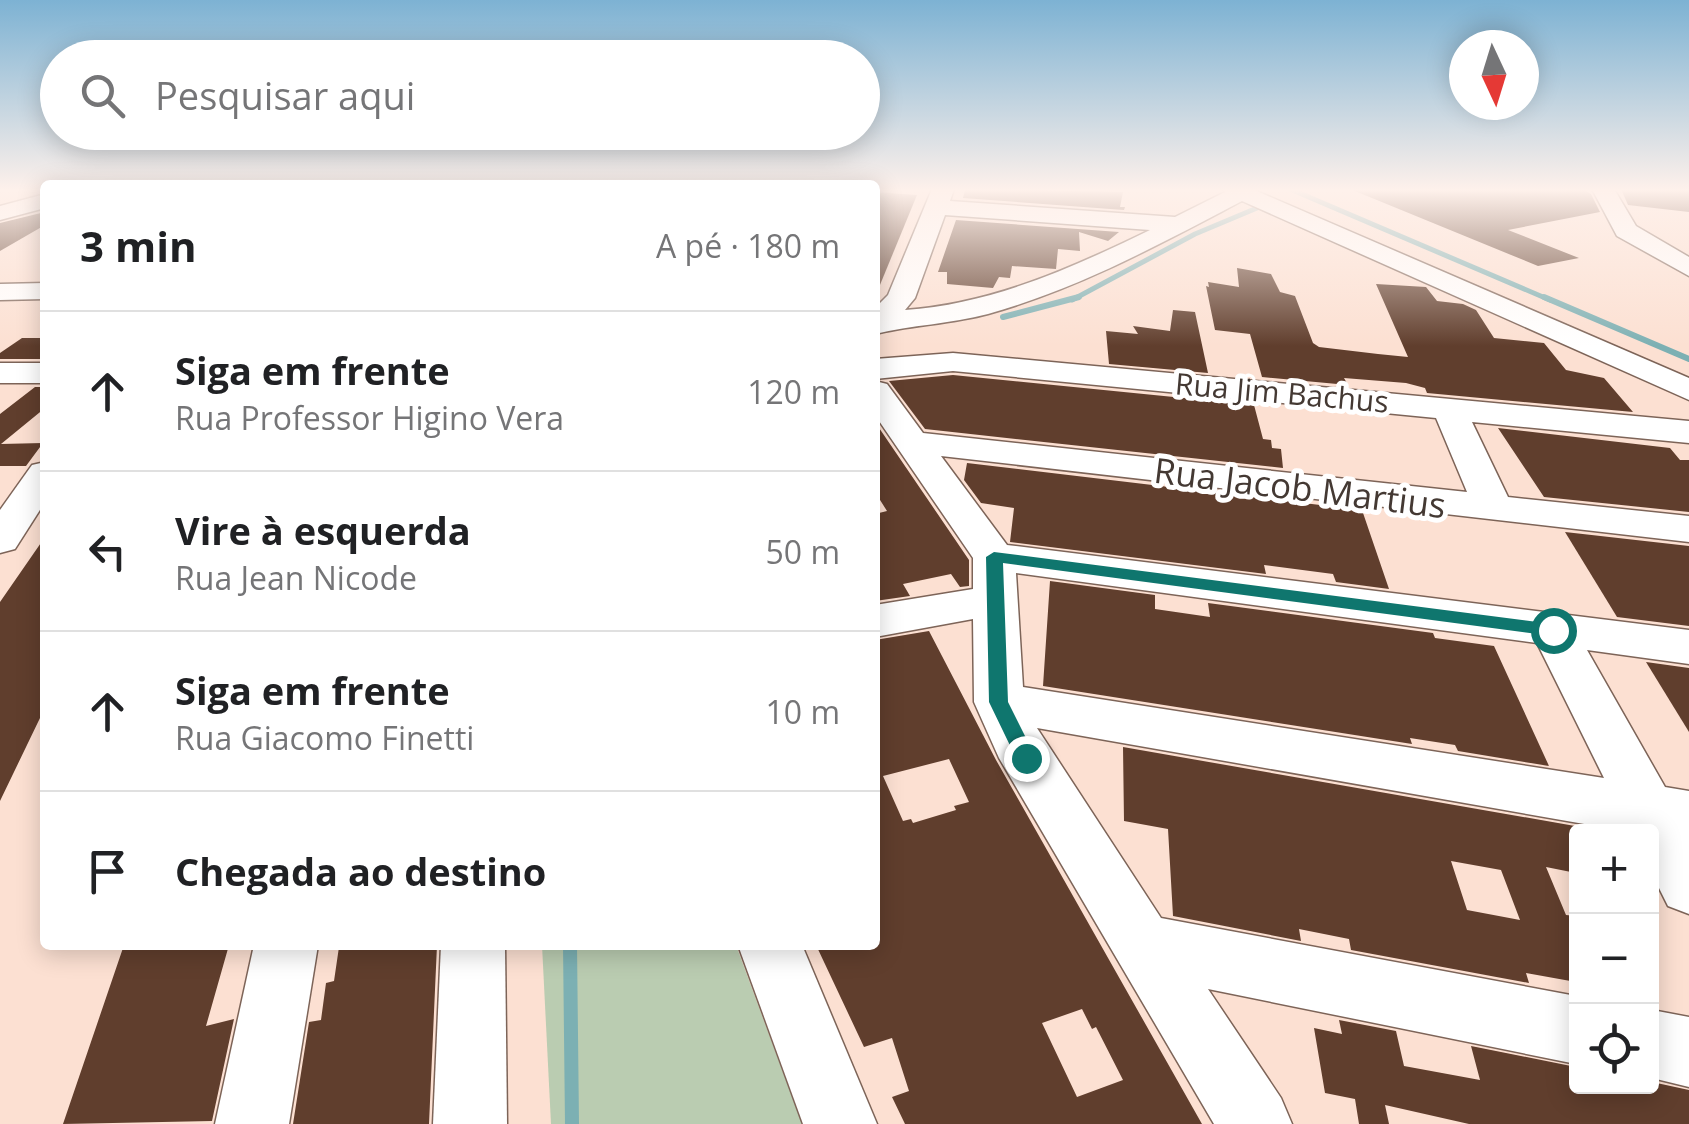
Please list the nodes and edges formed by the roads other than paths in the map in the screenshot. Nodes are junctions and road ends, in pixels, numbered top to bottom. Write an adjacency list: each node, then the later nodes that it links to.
1 (923, 241): 8 (street)
2 (1140, 241): 8 (street)
3 (1354, 241): 12 (street)
4 (1641, 241): 5 (street)
5 (1689, 268)
6 (40, 291): 7 (street)
7 (0, 292)
8 (881, 314)
9 (880, 368): 14 (street, Rua Jim Bachus)
10 (0, 373): 11 (street)
11 (40, 373)
12 (1689, 390)
13 (880, 398): 16 (street)
14 (1449, 408): 15 (street, Rua Jim Bachus); 18 (street)
15 (1689, 432)
16 (911, 442): 18 (street, Rua Jacob Martius); 21 (street)
17 (31, 484): 20 (street)
18 (1494, 510): 19 (street, Rua Jacob Martius)
19 (1689, 530)
20 (0, 540)
21 (995, 578): 22 (street); 23 (street); 25 (street)
22 (880, 619)
23 (1553, 630): 24 (street); 26 (street)
24 (1689, 648)
25 (999, 702): 26 (street); 28 (street)
26 (1669, 812): 27 (street)
27 (1689, 886)
28 (1147, 946): 32 (street); 38 (street)
29 (285, 950): 35 (street)
30 (474, 950): 36 (street)
31 (772, 950): 37 (street)
32 (1569, 1029)
33 (1659, 1046): 34 (street)
34 (1689, 1052)
35 (252, 1124)
36 (470, 1124)
37 (840, 1124)
38 (1255, 1124)

